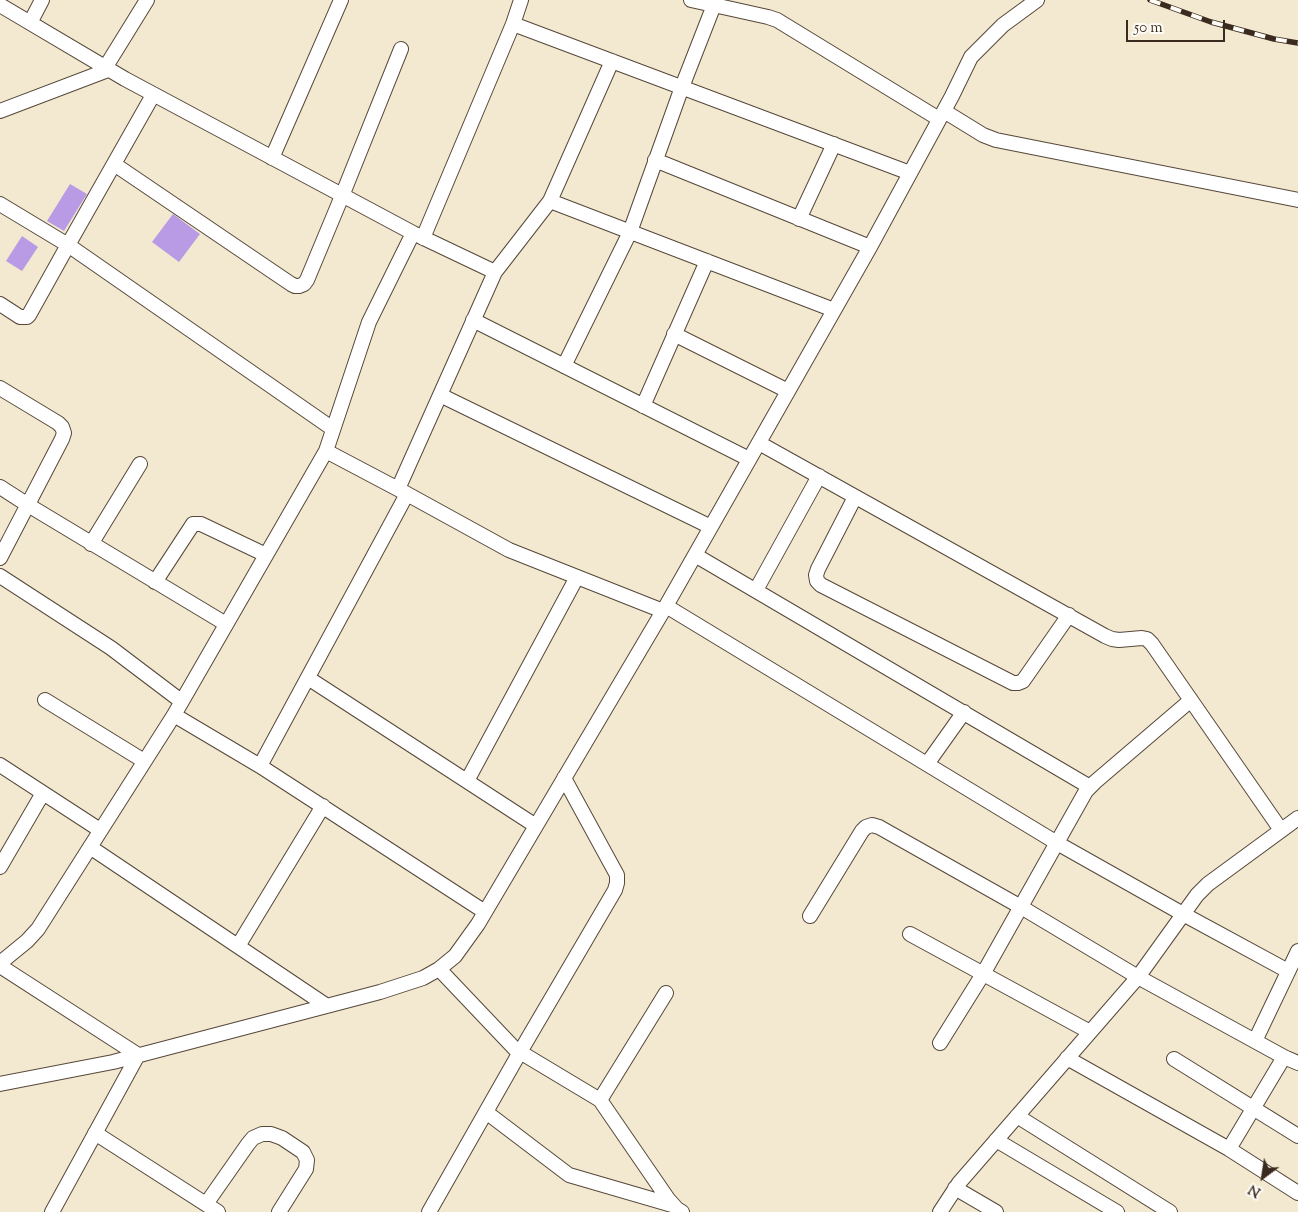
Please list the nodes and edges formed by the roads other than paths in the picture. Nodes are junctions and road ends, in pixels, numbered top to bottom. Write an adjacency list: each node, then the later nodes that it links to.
1 (42, 0): 9 (street)
2 (147, 0): 13 (street)
3 (341, 0): 19 (street)
4 (521, 0): 10 (street)
5 (692, 0): 7 (street)
6 (1035, 0): 17 (street)
7 (714, 5): 14 (street); 17 (street)
8 (0, 6): 9 (street)
9 (30, 23): 13 (street)
10 (513, 24): 12 (street); 29 (street)
11 (400, 49): 23 (street)
12 (612, 61): 14 (street); 25 (street)
13 (107, 69): 15 (street); 16 (street)
14 (682, 87): 18 (street); 20 (street)
15 (153, 95): 19 (street); 21 (street)
16 (2, 109)
17 (942, 115): 22 (street); 24 (street)
18 (834, 144): 22 (street); 27 (street)
19 (272, 158): 23 (street)
20 (656, 160): 27 (street); 28 (street)
21 (114, 164): 23 (street); 30 (street)
22 (910, 173): 31 (street)
23 (342, 196): 29 (street)
24 (1298, 200)
25 (550, 201): 28 (street); 33 (street)
26 (0, 204): 30 (street)
27 (799, 219): 31 (street)
28 (630, 232): 32 (street); 38 (street)
29 (418, 236): 33 (street); 43 (street)
30 (68, 245): 34 (street); 43 (street)
31 (870, 247): 35 (street)
32 (707, 261): 35 (street); 37 (street)
33 (495, 272): 36 (street)
34 (0, 304)
35 (834, 310): 40 (street)
36 (473, 320): 38 (street); 41 (street)
37 (674, 334): 40 (street); 42 (street)
38 (564, 366): 42 (street)
39 (0, 388): 52 (street)
40 (788, 391): 44 (street)
41 (440, 395): 50 (street); 53 (street)
42 (643, 406): 46 (street)
43 (333, 429): 45 (street)
44 (758, 443): 46 (street); 48 (street)
45 (326, 451): 50 (street); 56 (street)
46 (749, 459): 53 (street)
47 (140, 464): 54 (street)
48 (819, 476): 51 (street); 61 (street)
49 (0, 487): 52 (street)
50 (403, 491): 59 (street); 65 (street)
51 (855, 496): 63 (street); 63 (street)
52 (28, 505): 54 (street); 57 (street)
53 (711, 527): 55 (street)
54 (92, 544): 60 (street)
55 (695, 554): 61 (street); 62 (street)
56 (266, 555): 60 (street); 64 (street)
57 (0, 558)
58 (0, 576): 68 (street)
59 (577, 577): 62 (street); 76 (street)
60 (155, 582): 64 (street)
61 (756, 590): 69 (street)
62 (664, 608): 72 (street); 75 (street)
63 (1069, 615): 67 (street)
64 (226, 624): 68 (street)
65 (308, 678): 74 (street); 76 (street)
66 (45, 700): 71 (street)
67 (1191, 700): 77 (street); 83 (street)
68 (182, 701): 70 (street)
69 (964, 712): 72 (street); 77 (street)
70 (174, 715): 71 (street); 74 (street)
71 (144, 761): 82 (street)
72 (926, 764): 84 (street)
73 (0, 765): 78 (street)
74 (260, 766): 79 (street)
75 (564, 778): 81 (street); 104 (street)
76 (467, 781): 81 (street)
77 (1090, 787): 84 (street)
78 (43, 793): 82 (street); 86 (street)
79 (322, 806): 88 (street); 92 (street)
80 (1298, 818): 83 (street)
81 (536, 826): 88 (street)
82 (100, 830): 85 (street)
83 (1281, 830): 89 (street)
84 (1057, 843): 87 (street); 89 (street)
85 (90, 847): 92 (street); 94 (street)
86 (0, 866)
87 (1021, 907): 90 (street); 97 (street); 98 (street)
88 (485, 912): 95 (street)
89 (1183, 914): 96 (street); 98 (street)
90 (810, 916)
91 (910, 934): 97 (street)
92 (238, 946): 100 (street)
93 (1298, 951): 96 (street)
94 (0, 964): 105 (street)
95 (439, 969): 100 (street); 104 (street)
96 (1288, 971): 102 (street)
97 (983, 974): 101 (street); 103 (street)
98 (1138, 977): 101 (street); 102 (street)
99 (666, 992): 111 (street)
100 (328, 1006): 105 (street)
101 (1090, 1032): 107 (street)
102 (1256, 1041): 106 (street)
103 (940, 1043)
104 (520, 1052): 111 (street); 113 (street)
105 (138, 1055): 110 (street); 115 (street)
106 (1284, 1057): 109 (street); 112 (street)
107 (1067, 1058): 114 (street); 118 (street)
108 (1174, 1059): 112 (street)
109 (1298, 1063)
110 (0, 1084)
111 (600, 1100): 122 (street)
112 (1254, 1108): 116 (street); 118 (street)
113 (486, 1112): 122 (street); 126 (street)
114 (1017, 1116): 117 (street); 130 (street)
115 (95, 1133): 121 (street); 123 (street)
116 (1298, 1136)
117 (996, 1140): 119 (street); 129 (street)
118 (1228, 1149): 120 (street)
119 (955, 1188): 127 (street); 128 (street)
120 (1298, 1193)
121 (206, 1204): 124 (street); 125 (street)
122 (677, 1208)
123 (52, 1212)
124 (218, 1212)
125 (279, 1212)
126 (429, 1212)
127 (940, 1212)
128 (996, 1212)
129 (1117, 1212)
130 (1170, 1212)

